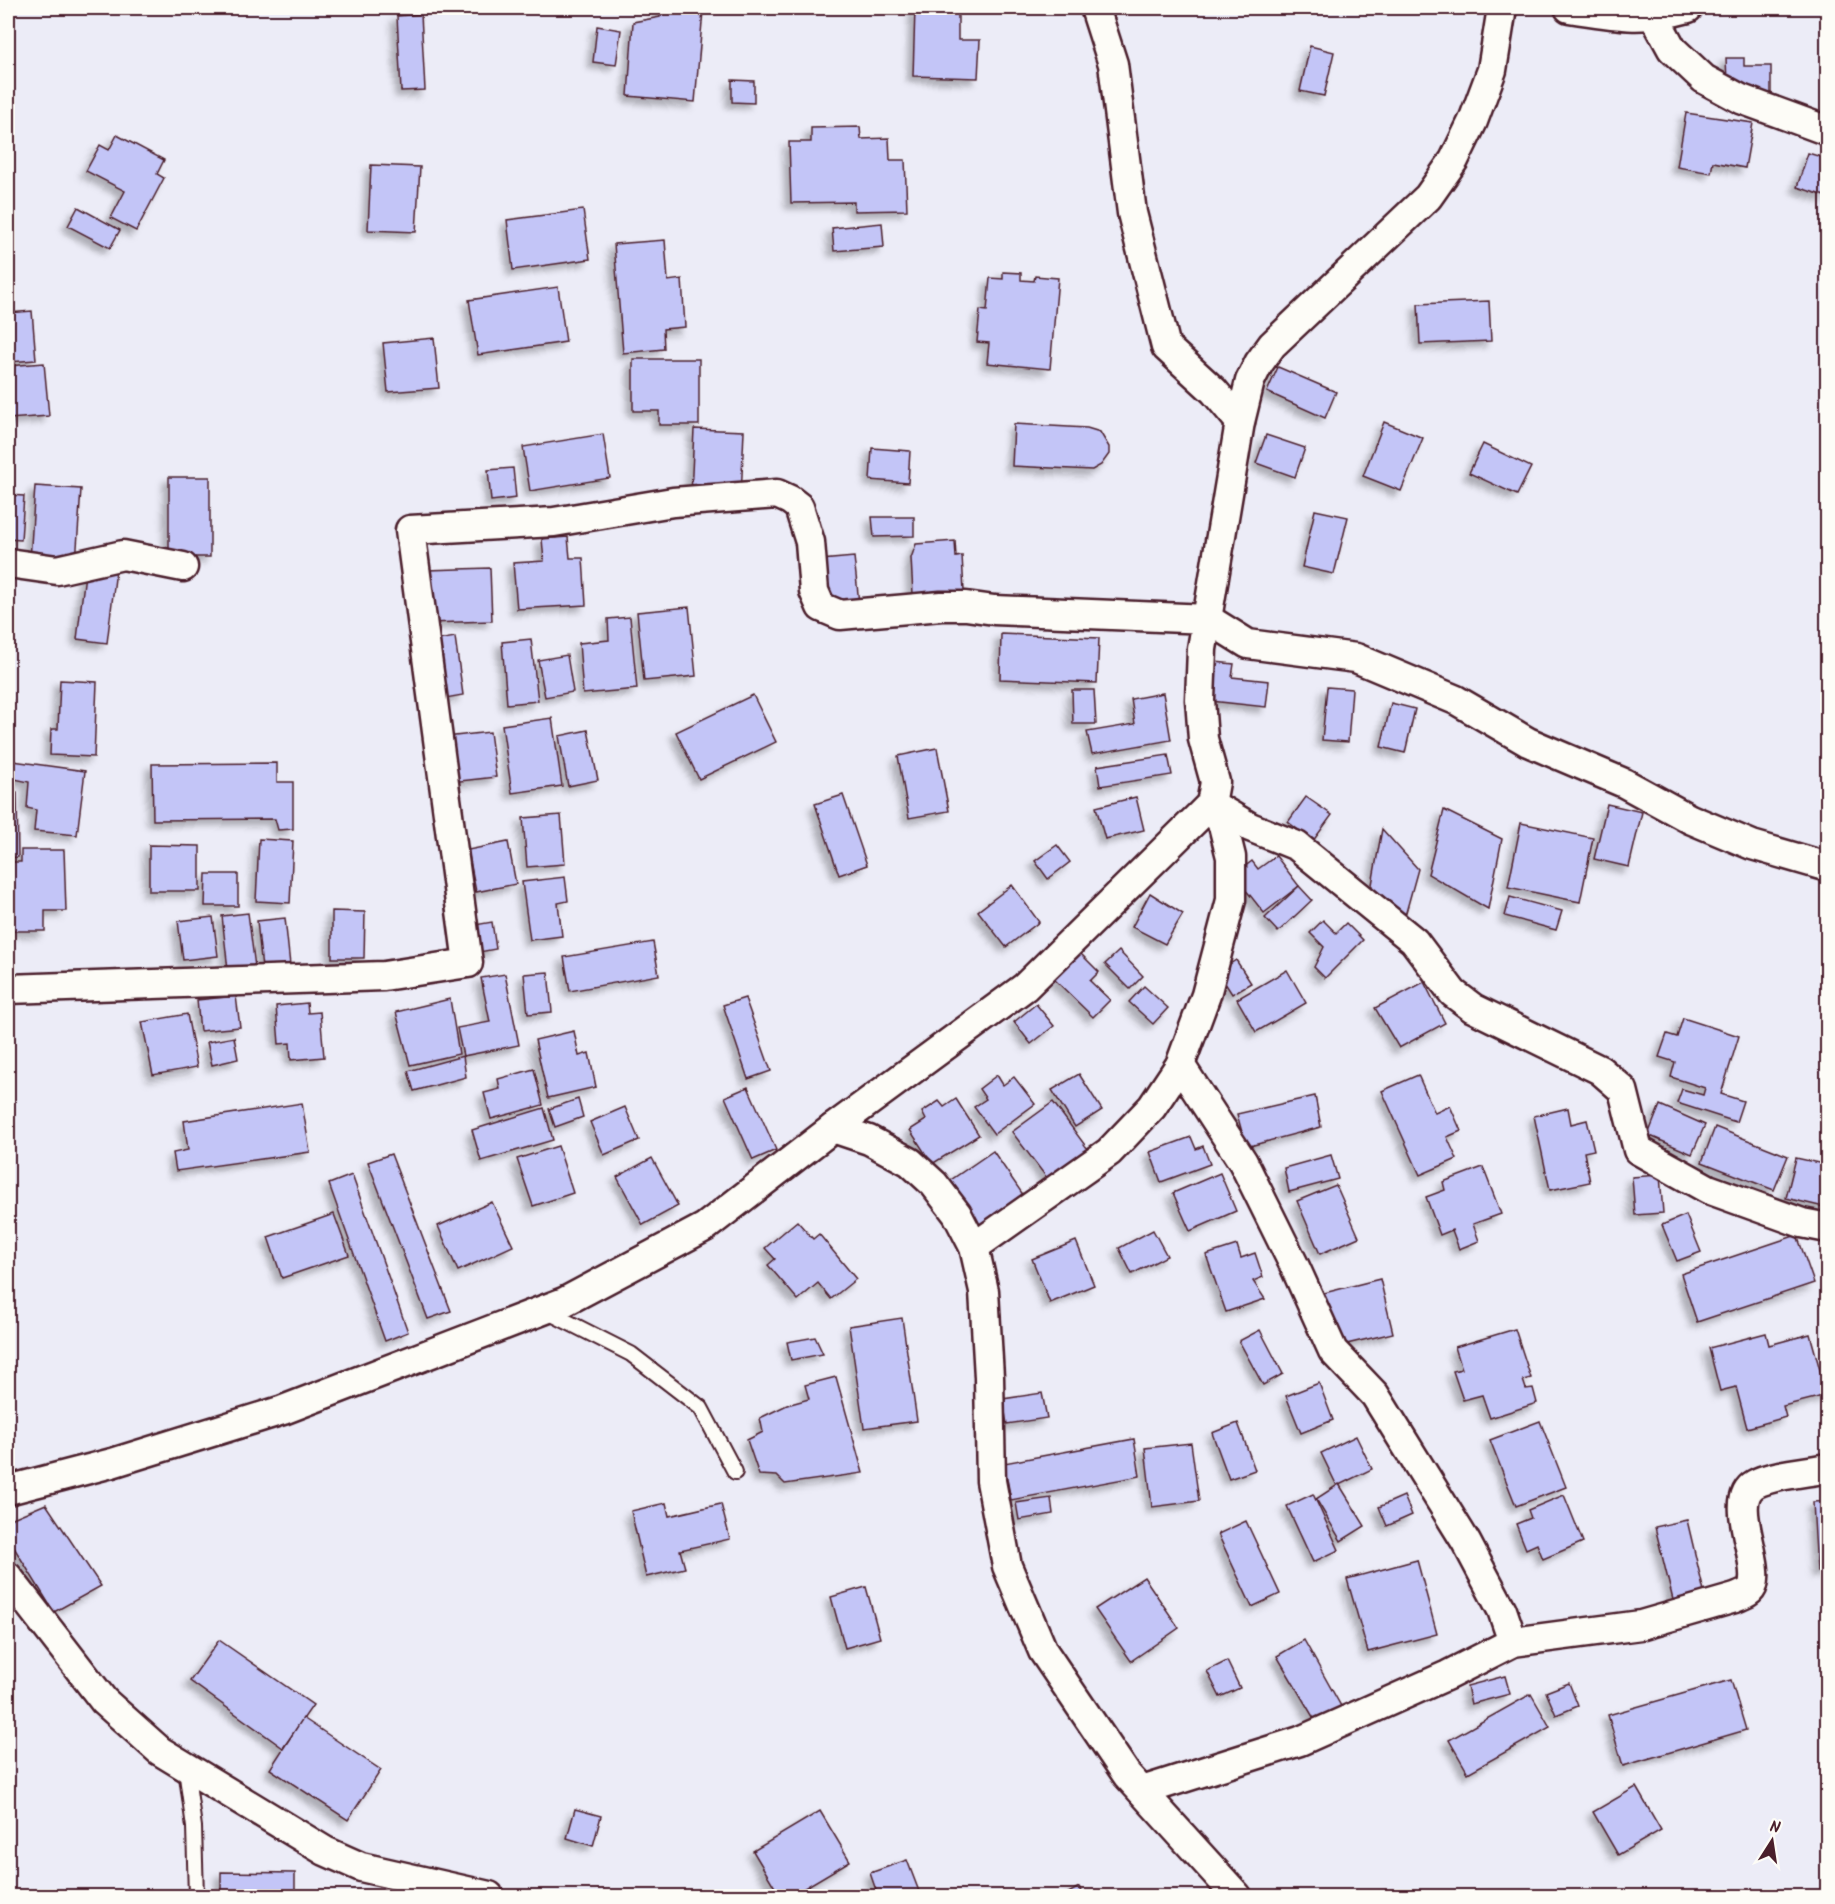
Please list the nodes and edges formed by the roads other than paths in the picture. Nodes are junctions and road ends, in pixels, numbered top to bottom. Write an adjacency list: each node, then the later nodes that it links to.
1 (1095, 8): 7 (street)
2 (1502, 8): 7 (street)
3 (1569, 8): 5 (street)
4 (1688, 8): 5 (street)
5 (1654, 16): 6 (street)
6 (1827, 131)
7 (1240, 422): 10 (street)
8 (8, 563): 9 (street)
9 (183, 567)
10 (1208, 620): 11 (street); 12 (street); 13 (street)
11 (1211, 804): 14 (street); 15 (street); 16 (street)
12 (1827, 867)
13 (8, 990)
14 (1180, 1065): 17 (street); 23 (street)
15 (833, 1128): 17 (street); 18 (street)
16 (1827, 1228)
17 (974, 1247): 25 (street)
18 (544, 1310): 20 (lane); 21 (street)
19 (1827, 1468): 23 (street)
20 (735, 1472)
21 (8, 1490)
22 (8, 1577): 24 (street)
23 (1513, 1642): 25 (street)
24 (185, 1767): 26 (lane); 27 (street)
25 (1142, 1791): 28 (street)
26 (196, 1896)
27 (489, 1896)
28 (1237, 1896)

